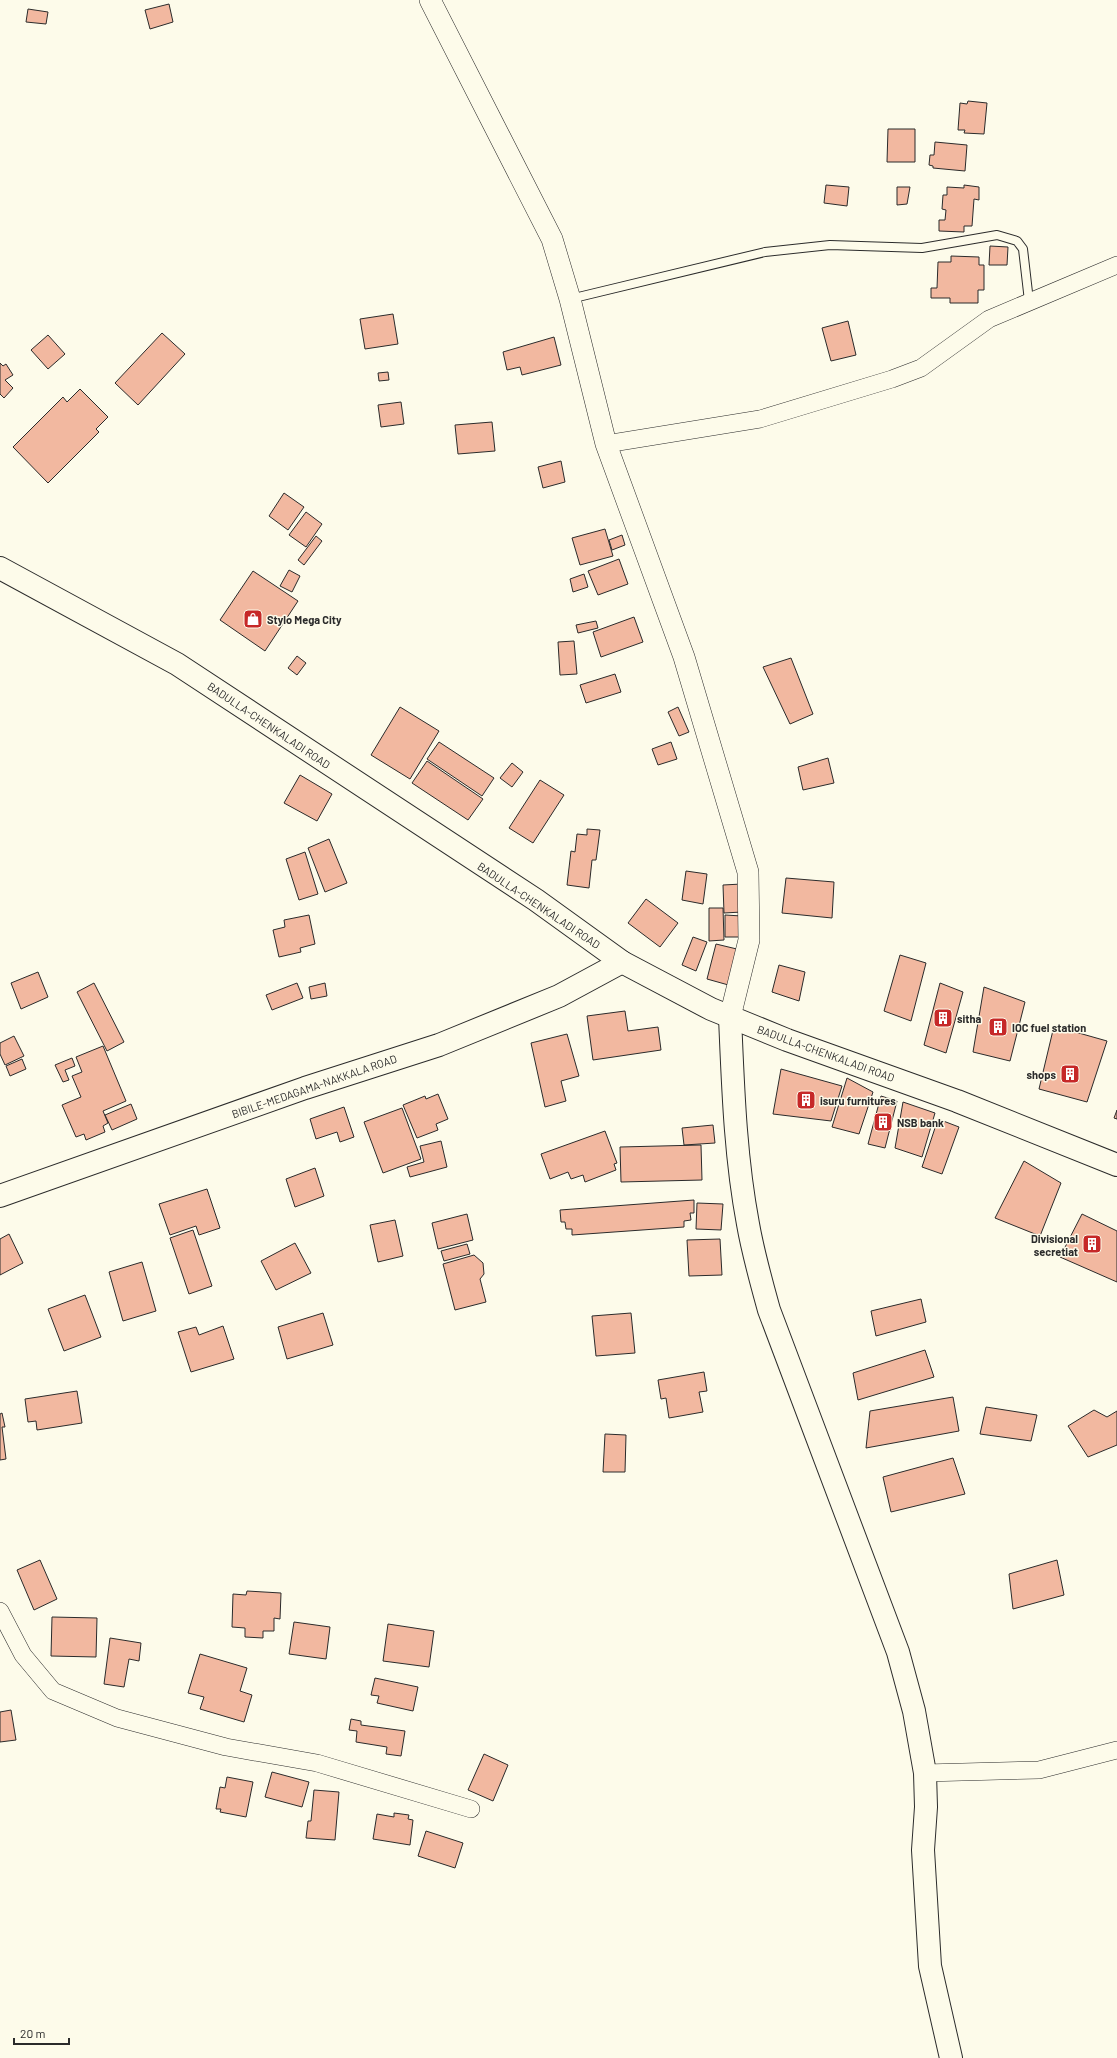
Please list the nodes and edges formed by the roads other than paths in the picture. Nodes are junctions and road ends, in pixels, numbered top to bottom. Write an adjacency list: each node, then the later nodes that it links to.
1 (430, 0): 3 (street)
2 (1117, 265): 4 (street)
3 (570, 299): 4 (lane); 5 (street)
4 (1029, 300): 5 (street)
5 (606, 444): 8 (street)
6 (0, 568): 7 (main road, BADULLA-CHENKALADI ROAD)
7 (622, 962): 8 (main road, BADULLA-CHENKALADI ROAD); 10 (main road, BIBILE-MEDAGAMA-NAKKALA ROAD)
8 (730, 1017): 9 (main road, BADULLA-CHENKALADI ROAD); 13 (main road)
9 (1117, 1165)
10 (0, 1196)
11 (0, 1611): 14 (street)
12 (1117, 1750): 13 (street)
13 (925, 1773): 15 (main road)
14 (471, 1809)
15 (951, 2058)

